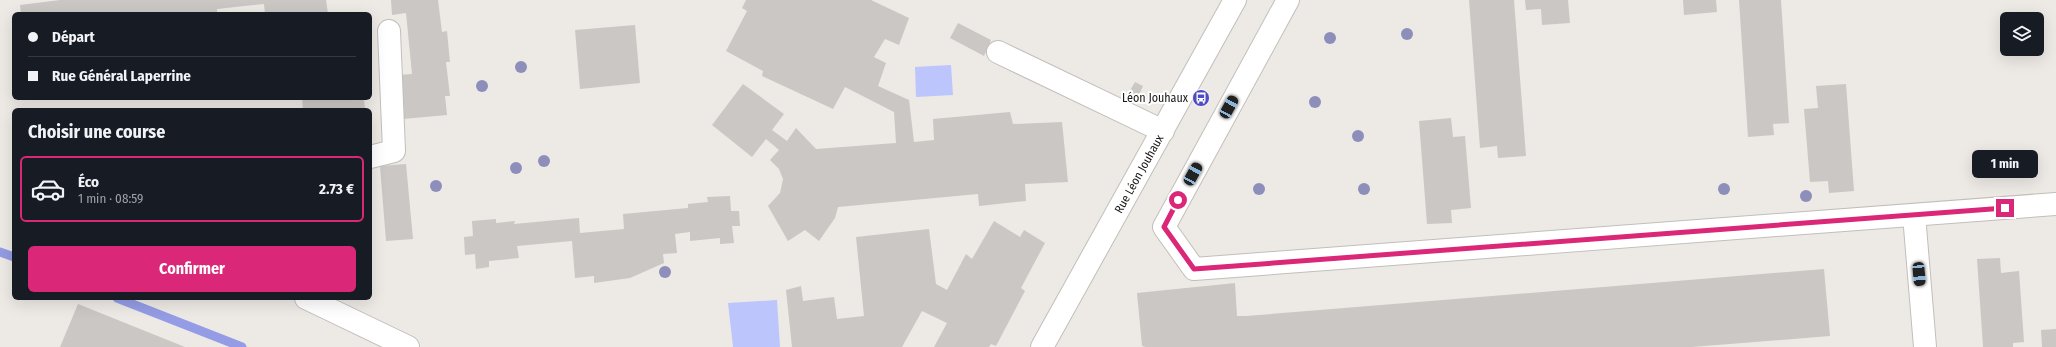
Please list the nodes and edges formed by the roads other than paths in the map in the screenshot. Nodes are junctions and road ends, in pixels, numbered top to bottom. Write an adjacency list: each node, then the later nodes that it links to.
1 (1235, 0): 5 (street, Rue Léon Jouhaux)
2 (1288, 0): 8 (street)
3 (389, 32): 6 (street)
4 (998, 52): 5 (street)
5 (1163, 131): 11 (street, Rue Léon Jouhaux)
6 (372, 156)
7 (2056, 204): 8 (street)
8 (1914, 215): 12 (street)
9 (310, 300): 10 (street)
10 (408, 347)
11 (1042, 347)
12 (1925, 347)

